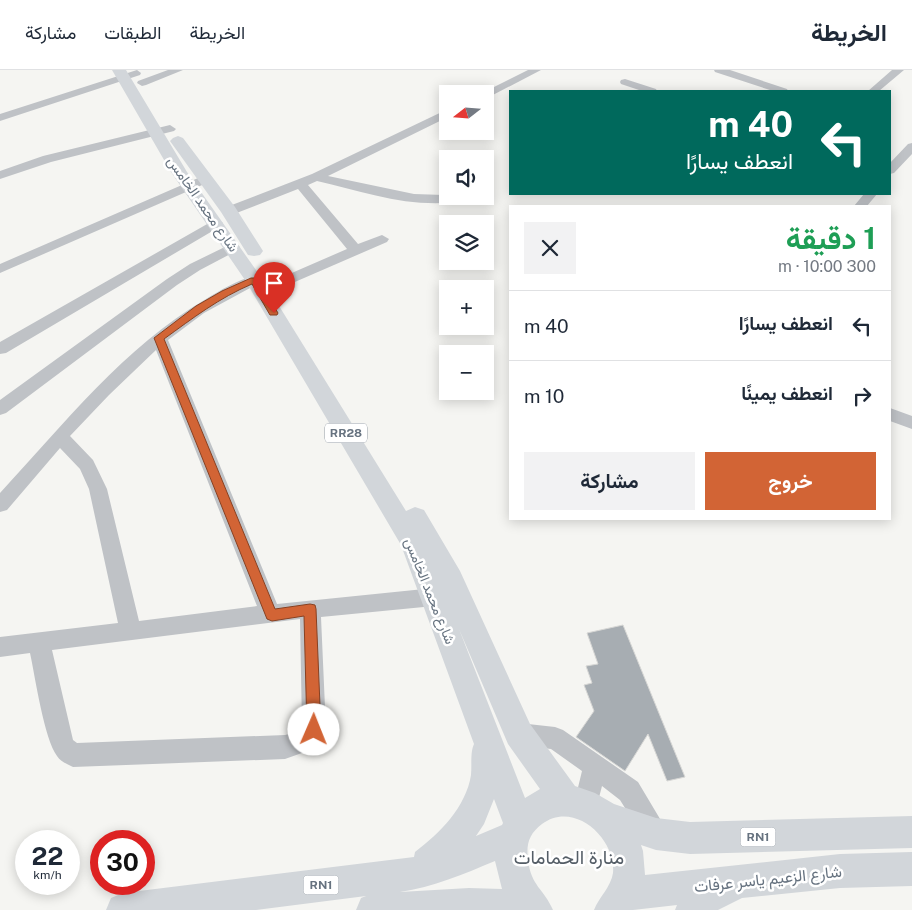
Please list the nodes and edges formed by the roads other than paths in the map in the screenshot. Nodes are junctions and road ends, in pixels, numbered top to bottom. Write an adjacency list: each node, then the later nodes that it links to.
1 (178, 70): 5 (street)
2 (536, 70): 7 (street)
3 (719, 70): 9 (street)
4 (899, 70): 10 (street)
5 (131, 75): 12 (street); 13 (main road, شارع محمد الخامس / RR28)
6 (625, 82): 8 (street)
7 (494, 90)
8 (649, 90)
9 (779, 90)
10 (874, 90)
11 (439, 116): 17 (street)
12 (0, 118)
13 (162, 131): 16 (street); 18 (main road, شارع محمد الخامس / RR28)
14 (912, 147): 15 (street)
15 (891, 169)
16 (0, 175)
17 (316, 177): 19 (street); 21 (street)
18 (197, 183): 23 (main road, شارع محمد الخامس / RR28); 27 (street)
19 (300, 183): 23 (street); 26 (street)
20 (870, 195): 22 (street)
21 (439, 200)
22 (861, 205)
23 (223, 217): 25 (main road, شارع محمد الخامس / RR28); 28 (main road, شارع محمد الخامس / RR28); 30 (street)
24 (382, 239): 26 (street)
25 (233, 247): 28 (main road, شارع محمد الخامس / RR28); 31 (street)
26 (356, 251): 28 (street)
27 (0, 269)
28 (265, 283): 29 (street); 36 (main road, شارع محمد الخامس / RR28); 42 (main road, شارع محمد الخامس / RR28)
29 (159, 338): 34 (street); 38 (street)
30 (0, 349)
31 (0, 409)
32 (891, 414): 33 (street)
33 (912, 423)
34 (60, 437): 35 (street); 39 (street)
35 (0, 505)
36 (434, 597): 37 (street); 43 (main road, شارع محمد الخامس / RR28)
37 (310, 609): 38 (street); 40 (street)
38 (272, 615): 39 (street)
39 (131, 632): 40 (street)
40 (39, 642): 41 (street)
41 (0, 647)
42 (519, 734): 44 (street); 45 (main road, شارع محمد الخامس / RR28)
43 (488, 739): 46 (main road, شارع محمد الخامس / RR28); 50 (main road)
44 (595, 766): 45 (street); 48 (street)
45 (586, 807): 46 (main road, RN1); 48 (main road, RN1); 52 (main road, شارع محمد الخامس)
46 (516, 830): 50 (main road, RN1); 53 (main road)
47 (912, 832): 48 (main road, RN1)
48 (656, 834)
49 (912, 869): 51 (main road, شارع الزعيم ياسر عرفات)
50 (415, 873): 54 (main road, RN1)
51 (751, 880): 52 (main road, شارع الزعيم ياسر عرفات); 56 (main road)
52 (617, 902)
53 (534, 909): 55 (main road)
54 (123, 910)
55 (373, 910)
56 (692, 910)

